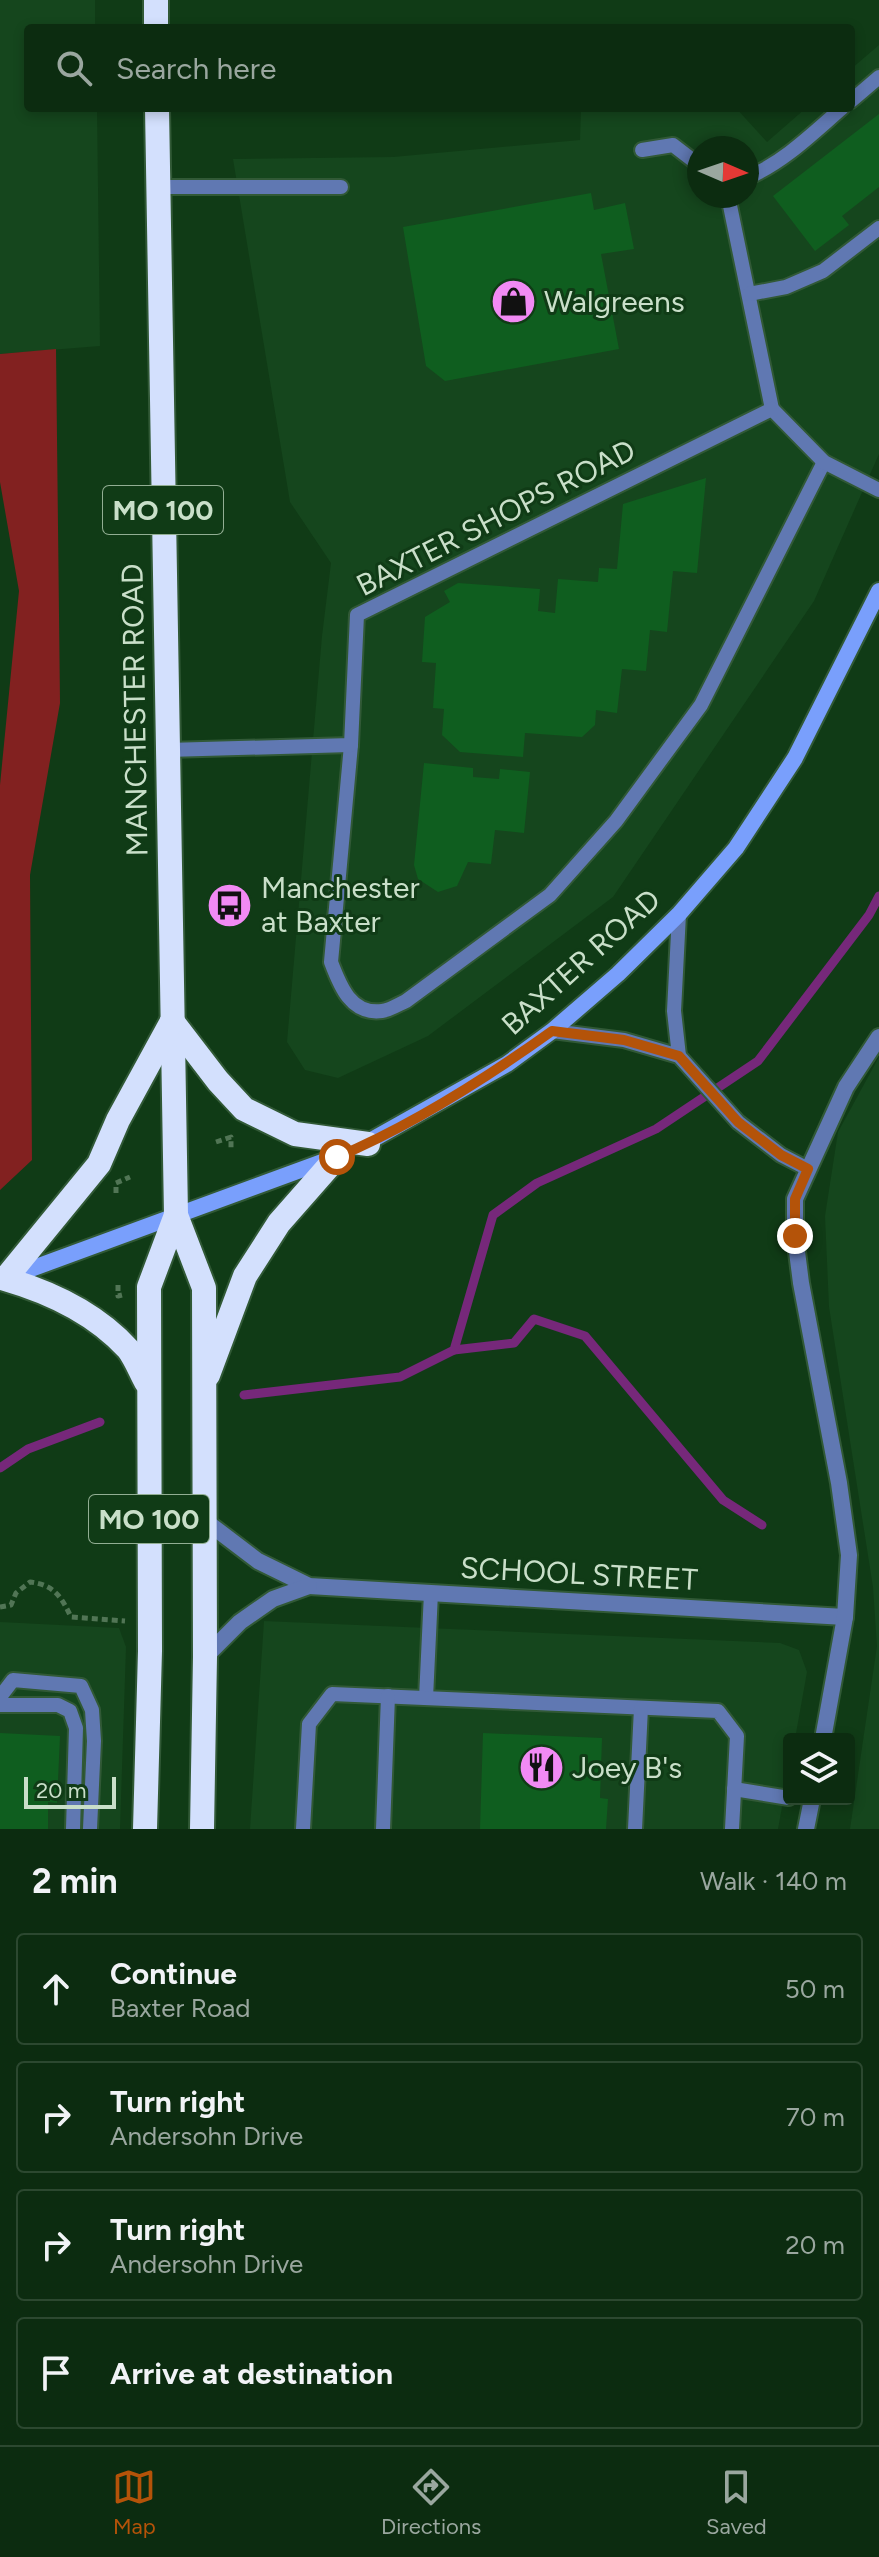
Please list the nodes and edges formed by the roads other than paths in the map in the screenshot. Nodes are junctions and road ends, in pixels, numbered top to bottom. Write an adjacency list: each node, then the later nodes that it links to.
1 (156, 0): 2 (highway)
2 (156, 24)
3 (879, 77): 4 (lane)
4 (855, 98)
5 (157, 112): 10 (highway, MANCHESTER ROAD / MO 100)
6 (837, 112): 9 (lane)
7 (642, 150): 8 (lane)
8 (687, 156)
9 (759, 174)
10 (158, 187): 11 (lane); 20 (highway, MANCHESTER ROAD / MO 100)
11 (341, 187)
12 (731, 208): 14 (lane)
13 (879, 228): 14 (lane)
14 (749, 294): 15 (lane)
15 (772, 409): 16 (lane); 19 (lane, BAXTER SHOPS ROAD)
16 (824, 462): 17 (lane); 19 (lane)
17 (879, 490)
18 (879, 591): 21 (main road, BAXTER ROAD)
19 (351, 745): 20 (lane)
20 (167, 750): 22 (highway, MANCHESTER ROAD / MO 100)
21 (679, 914): 23 (main road, BAXTER ROAD); 25 (lane)
22 (172, 1021): 26 (highway); 29 (highway, MANCHESTER ROAD / MO 100); 30 (highway)
23 (552, 1031): 25 (lane); 26 (main road, BAXTER ROAD)
24 (879, 1037): 28 (street)
25 (679, 1056): 28 (lane)
26 (368, 1144): 27 (main road, BAXTER ROAD)
27 (337, 1157): 29 (main road, BAXTER ROAD); 31 (highway)
28 (808, 1169): 36 (street)
29 (176, 1215): 30 (main road, BAXTER ROAD); 31 (highway, MANCHESTER ROAD / MO 100); 32 (highway, MANCHESTER ROAD / MO 100)
30 (2, 1280): 32 (highway)
31 (203, 1385): 33 (highway, MANCHESTER ROAD / MO 100)
32 (149, 1387): 49 (highway, MANCHESTER ROAD / MO 100)
33 (204, 1520): 34 (street, SCHOOL STREET); 37 (highway, MANCHESTER ROAD / MO 100)
34 (309, 1586): 35 (street, SCHOOL STREET); 37 (street, SCHOOL STREET)
35 (431, 1593): 36 (street, SCHOOL STREET); 40 (lane)
36 (845, 1617): 43 (street)
37 (205, 1657): 50 (highway, MANCHESTER ROAD / MO 100)
38 (388, 1696): 40 (lane); 51 (lane); 52 (lane)
39 (0, 1697): 48 (lane)
40 (426, 1698): 42 (lane)
41 (0, 1705): 47 (lane)
42 (641, 1708): 44 (lane); 53 (lane)
43 (824, 1733)
44 (734, 1789): 45 (lane); 54 (lane)
45 (783, 1798)
46 (811, 1805): 55 (street)
47 (73, 1829)
48 (90, 1829)
49 (145, 1829)
50 (202, 1829)
51 (303, 1829)
52 (383, 1829)
53 (635, 1829)
54 (732, 1829)
55 (806, 1829)

